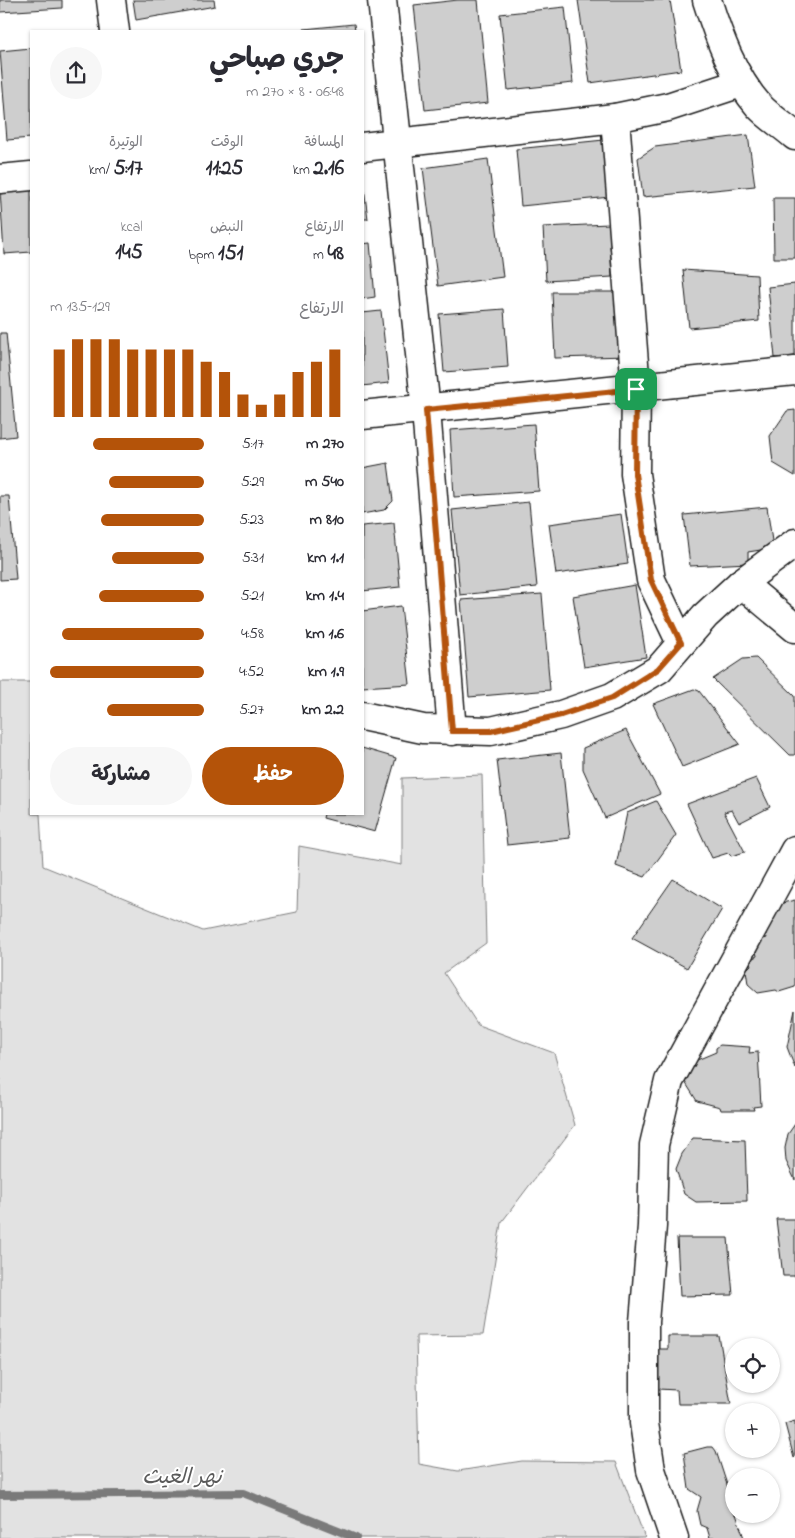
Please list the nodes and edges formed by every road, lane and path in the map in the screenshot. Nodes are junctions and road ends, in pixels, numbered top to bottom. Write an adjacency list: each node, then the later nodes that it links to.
1 (111, 0): 4 (street)
2 (382, 0): 8 (street)
3 (707, 0): 5 (street)
4 (115, 30)
5 (741, 83): 6 (street); 7 (street)
6 (615, 118): 8 (street); 13 (street)
7 (795, 136)
8 (398, 144): 9 (street); 14 (street)
9 (364, 147)
10 (30, 176): 11 (street)
11 (0, 179)
12 (795, 372): 13 (street)
13 (636, 389): 14 (street); 19 (street)
14 (426, 410): 15 (street); 21 (street)
15 (364, 415)
16 (795, 543): 17 (street)
17 (742, 583): 18 (street); 19 (street)
18 (795, 628)
19 (681, 643): 21 (street)
20 (364, 716): 21 (street)
21 (452, 731)
22 (795, 850): 23 (street)
23 (674, 1538)

